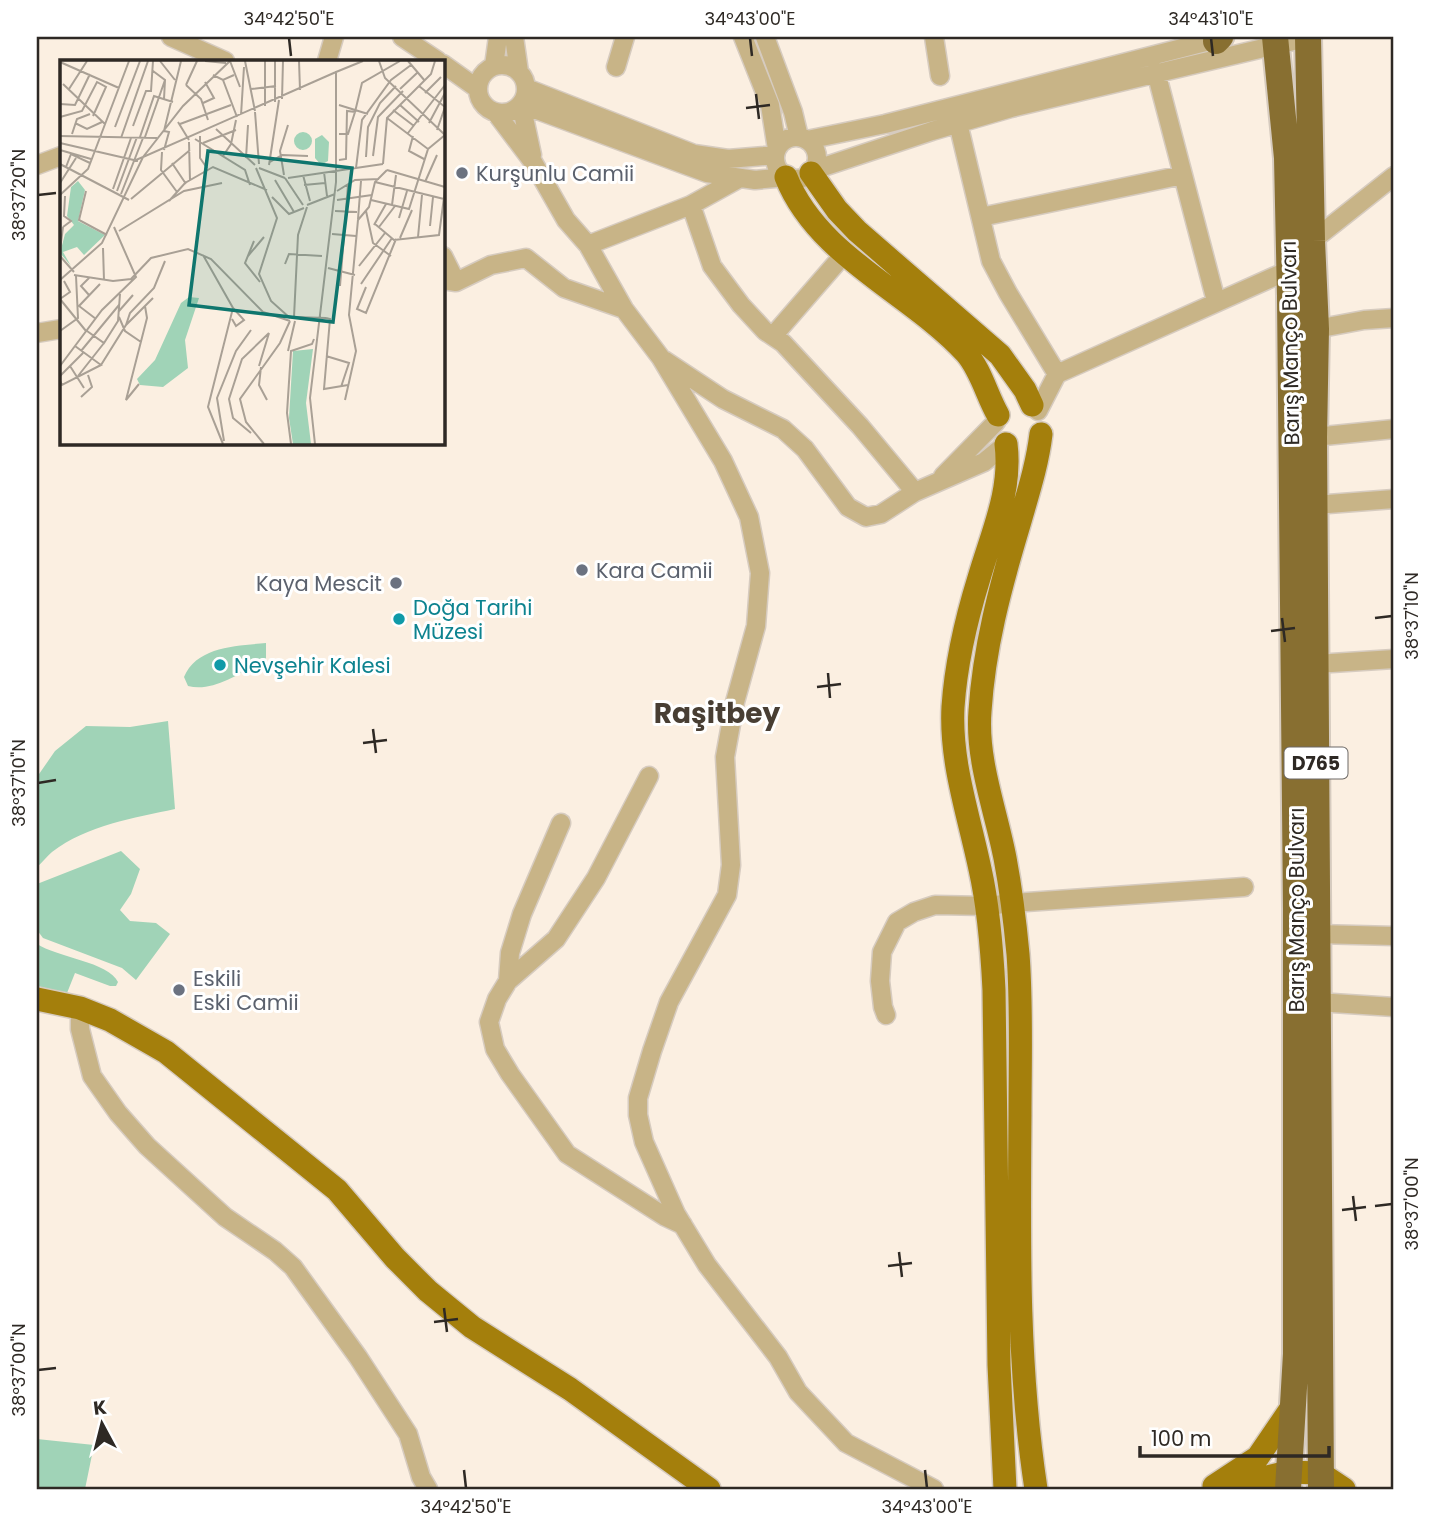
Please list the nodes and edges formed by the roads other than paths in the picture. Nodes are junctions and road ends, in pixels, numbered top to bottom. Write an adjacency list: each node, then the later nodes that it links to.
1 (171, 37): 13 (street)
2 (334, 37): 14 (street)
3 (402, 37): 15 (street)
4 (498, 37): 17 (street)
5 (514, 37): 21 (street)
6 (625, 37): 18 (street)
7 (743, 37): 26 (street)
8 (765, 37): 25 (street)
9 (934, 37): 20 (street)
10 (1309, 37): 12 (street); 37 (highway, Barış Manço Bulvarı / D765)
11 (1221, 38): 25 (street)
12 (1276, 40): 19 (street); 41 (highway, Barış Manço Bulvarı / D765)
13 (223, 60)
14 (327, 60)
15 (437, 60)
16 (444, 65): 22 (street)
17 (494, 66): 21 (street); 22 (street)
18 (616, 67)
19 (1156, 72): 24 (street); 31 (street)
20 (940, 76)
21 (522, 88): 23 (street); 26 (street); 28 (street); 34 (street)
22 (478, 89): 23 (street)
23 (496, 113): 28 (street)
24 (958, 123): 30 (street); 36 (street)
25 (803, 139): 26 (street); 30 (street)
26 (776, 152): 33 (street)
27 (60, 156): 29 (street)
28 (533, 162): 38 (street)
29 (37, 165)
30 (812, 172): 33 (street); 52 (main road)
31 (1183, 175): 36 (street); 43 (street)
32 (1394, 176): 37 (street)
33 (786, 177): 34 (street); 39 (main road)
34 (738, 179): 35 (street)
35 (691, 205): 38 (street); 49 (street)
36 (981, 217): 51 (street)
37 (1312, 242): 47 (highway, Barış Manço Bulvarı / D765)
38 (588, 245): 44 (street)
39 (845, 253): 49 (street); 53 (main road)
40 (444, 260): 42 (street)
41 (1289, 270): 43 (street); 78 (highway, Barış Manço Bulvarı / D765)
42 (449, 281): 44 (street)
43 (1216, 301): 51 (street)
44 (624, 309): 50 (street)
45 (1394, 317): 47 (street)
46 (60, 329): 48 (street)
47 (1316, 329): 56 (highway, Barış Manço Bulvarı / D765)
48 (37, 333)
49 (773, 336): 59 (street)
50 (661, 358): 59 (street); 77 (street)
51 (1057, 374): 52 (street)
52 (1035, 408): 53 (main road); 55 (main road)
53 (997, 419): 57 (main road); 58 (street)
54 (1394, 429): 56 (street)
55 (1041, 434): 57 (main road); 67 (main road)
56 (1314, 437): 61 (highway, Barış Manço Bulvarı / D765)
57 (1006, 444): 58 (street); 68 (main road)
58 (936, 483): 59 (street)
59 (915, 492)
60 (1394, 499): 61 (street)
61 (1315, 505): 63 (highway, Barış Manço Bulvarı / D765)
62 (1394, 659): 63 (street)
63 (1316, 664): 69 (highway, Barış Manço Bulvarı / D765)
64 (649, 775): 71 (street)
65 (561, 822): 71 (street)
66 (1244, 887): 67 (street)
67 (1012, 903): 68 (street); 85 (main road)
68 (987, 906): 76 (street); 84 (main road)
69 (1317, 934): 70 (street); 73 (highway, Barış Manço Bulvarı / D765)
70 (1394, 936)
71 (509, 981): 77 (street)
72 (37, 999): 75 (main road)
73 (1317, 1002): 74 (street); 80 (highway, Barış Manço Bulvarı / D765)
74 (1394, 1007)
75 (80, 1008): 81 (street); 82 (main road)
76 (886, 1015)
77 (683, 1225): 83 (street)
78 (1292, 1407): 79 (highway, Barış Manço Bulvarı / D765); 86 (main road)
79 (1288, 1480): 80 (main road); 87 (main road)
80 (1321, 1481): 88 (main road)
81 (428, 1489)
82 (709, 1489)
83 (934, 1489)
84 (1005, 1489)
85 (1036, 1489)
86 (1209, 1489)
87 (1218, 1489)
88 (1344, 1489)

